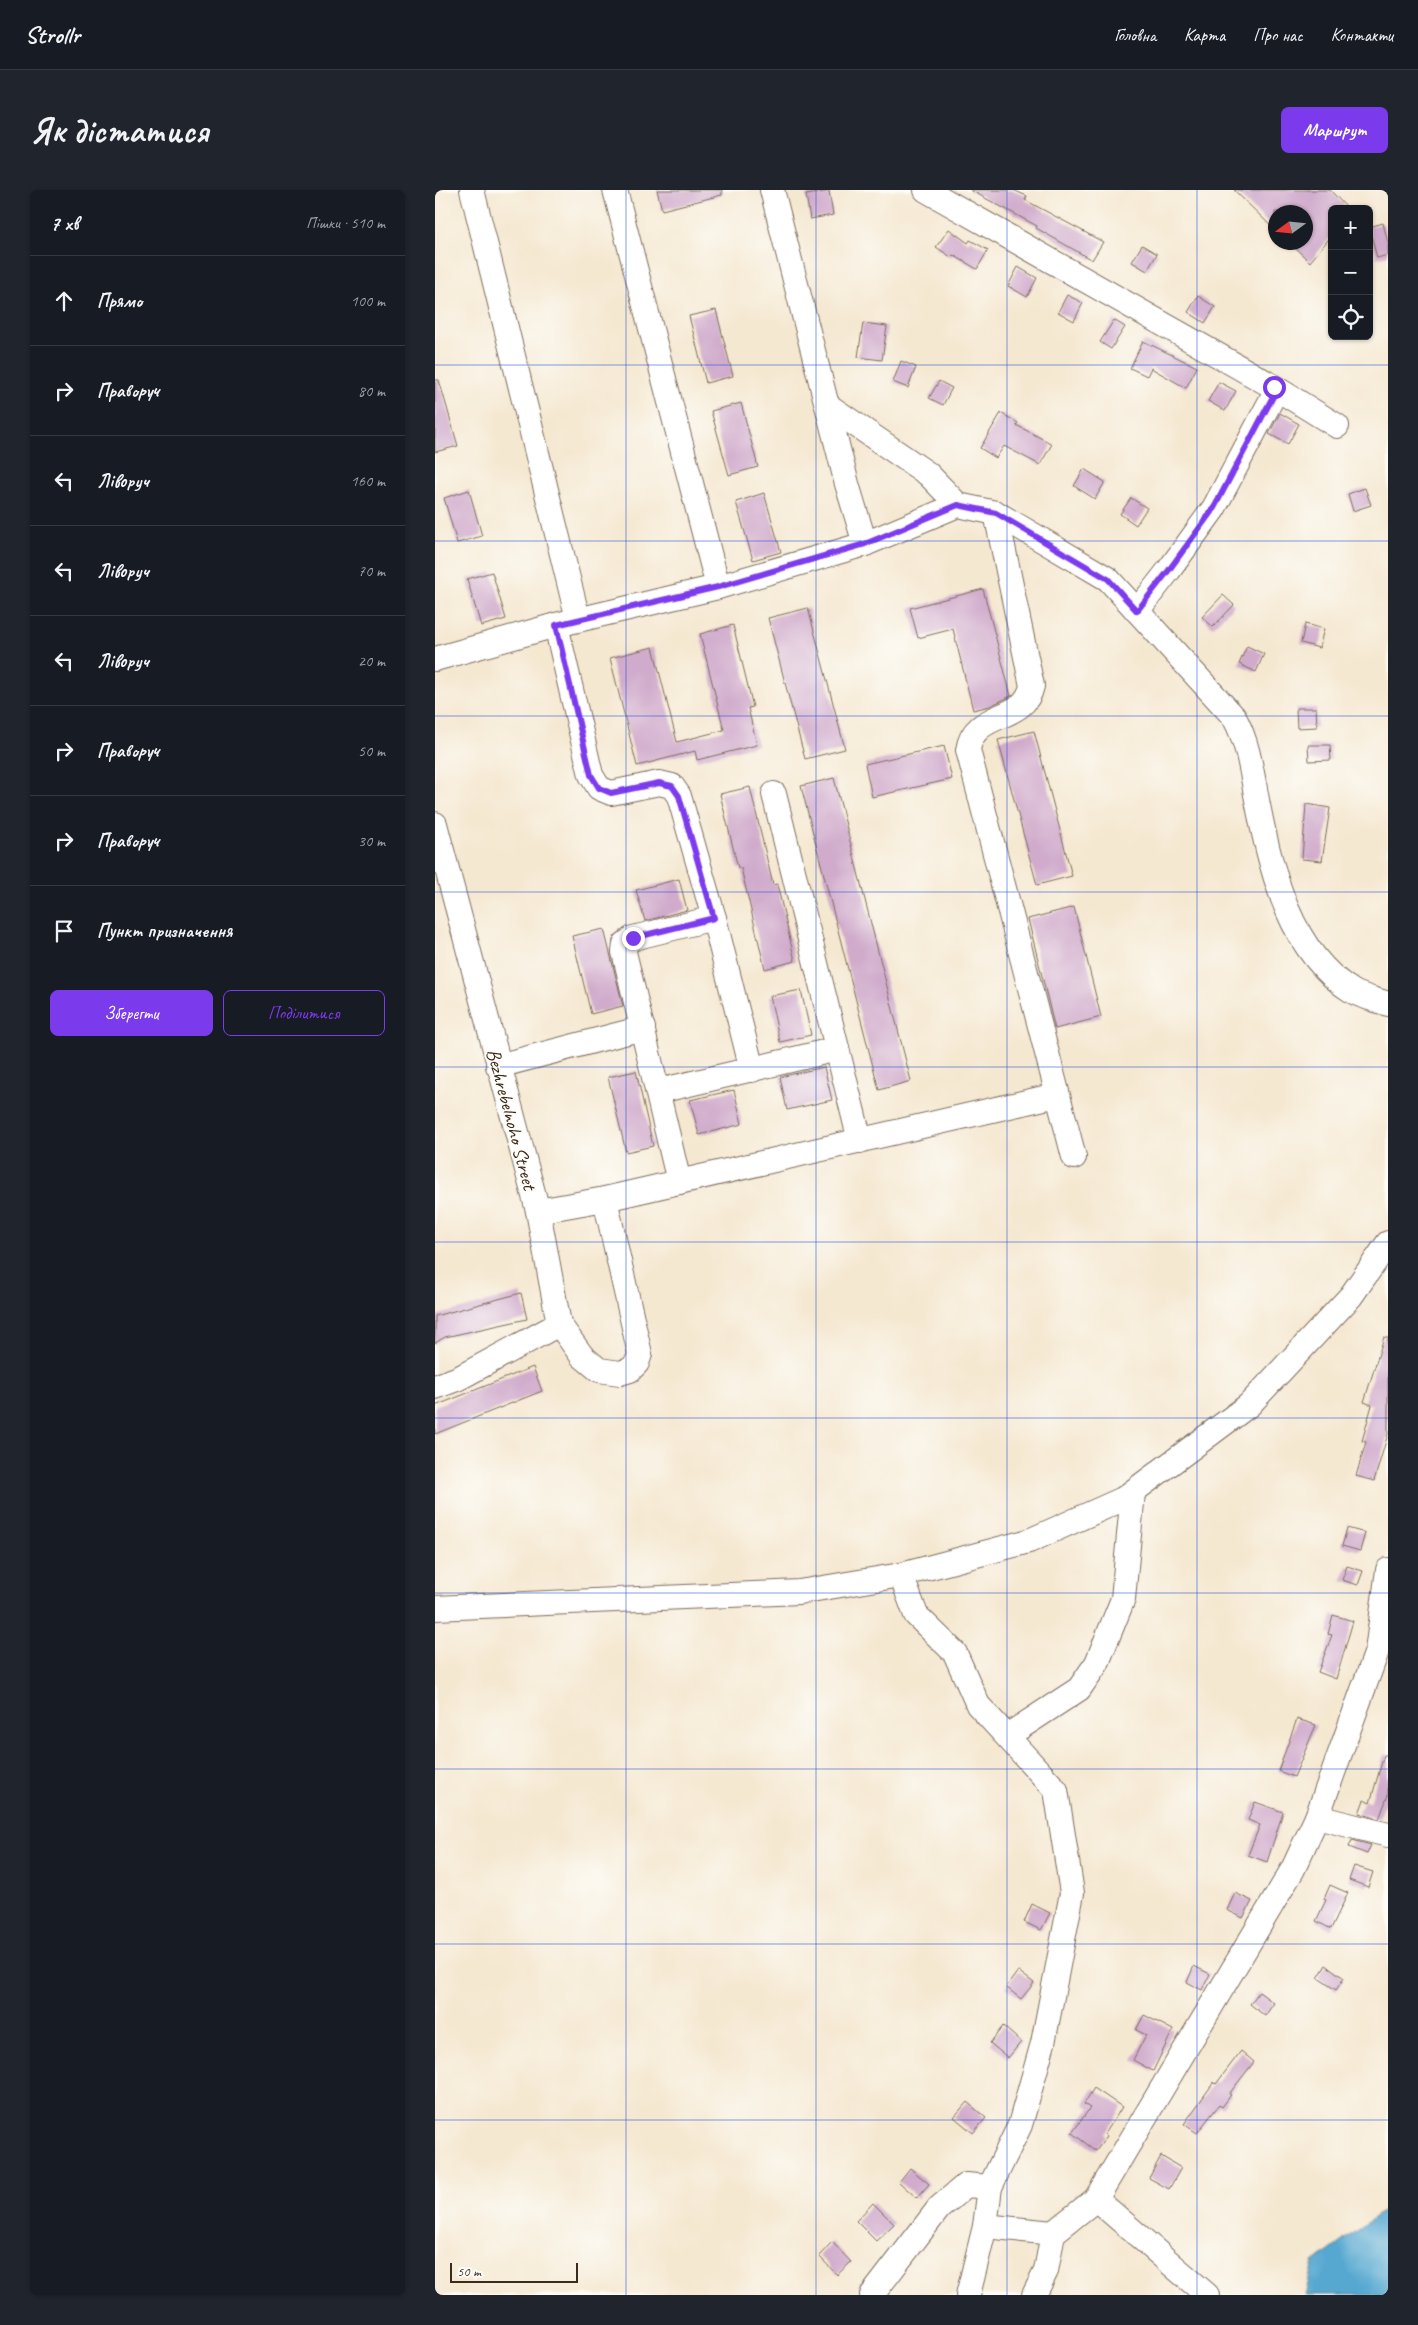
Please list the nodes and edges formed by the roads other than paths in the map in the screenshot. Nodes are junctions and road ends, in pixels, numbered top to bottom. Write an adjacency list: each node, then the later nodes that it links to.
1 (472, 190): 13 (street)
2 (615, 190): 11 (street)
3 (772, 190): 6 (street)
4 (926, 190): 5 (street)
5 (1277, 389): 7 (street); 12 (street)
6 (827, 405): 8 (street); 10 (street)
7 (1337, 426)
8 (958, 505): 9 (street); 10 (street)
9 (996, 513): 12 (street); 24 (street)
10 (865, 544): 11 (street)
11 (718, 587): 13 (street)
12 (1137, 611): 18 (street)
13 (567, 622): 14 (street); 17 (street)
14 (435, 659)
15 (774, 794): 20 (street)
16 (435, 824): 21 (street, Bezhrebelnoho Street)
17 (714, 918): 19 (street); 22 (street)
18 (1388, 1004)
19 (643, 1028): 21 (street); 23 (street)
20 (837, 1049): 22 (street); 25 (street)
21 (498, 1066): 29 (street, Bezhrebelnoho Street)
22 (752, 1070): 23 (street)
23 (659, 1092): 27 (street)
24 (1057, 1095): 25 (street); 26 (street)
25 (860, 1141): 27 (street)
26 (1074, 1157)
27 (679, 1182): 28 (street)
28 (605, 1199): 29 (street); 31 (street, Bezhrebelnoho Street)
29 (538, 1211): 31 (street, Bezhrebelnoho Street)
30 (1388, 1243): 33 (street)
31 (559, 1324): 32 (street)
32 (435, 1387)
33 (1133, 1492): 35 (street); 38 (street)
34 (1388, 1570): 37 (street)
35 (901, 1574): 36 (street); 38 (street)
36 (435, 1608)
37 (1383, 1647): 39 (street)
38 (1007, 1736): 41 (street)
39 (1317, 1817): 40 (street); 42 (street)
40 (1388, 1835)
41 (990, 2187): 43 (street); 45 (street)
42 (1096, 2199): 44 (street); 48 (street)
43 (985, 2226): 44 (street); 46 (street)
44 (1053, 2234): 47 (street)
45 (872, 2295)
46 (967, 2295)
47 (1034, 2295)
48 (1207, 2295)

